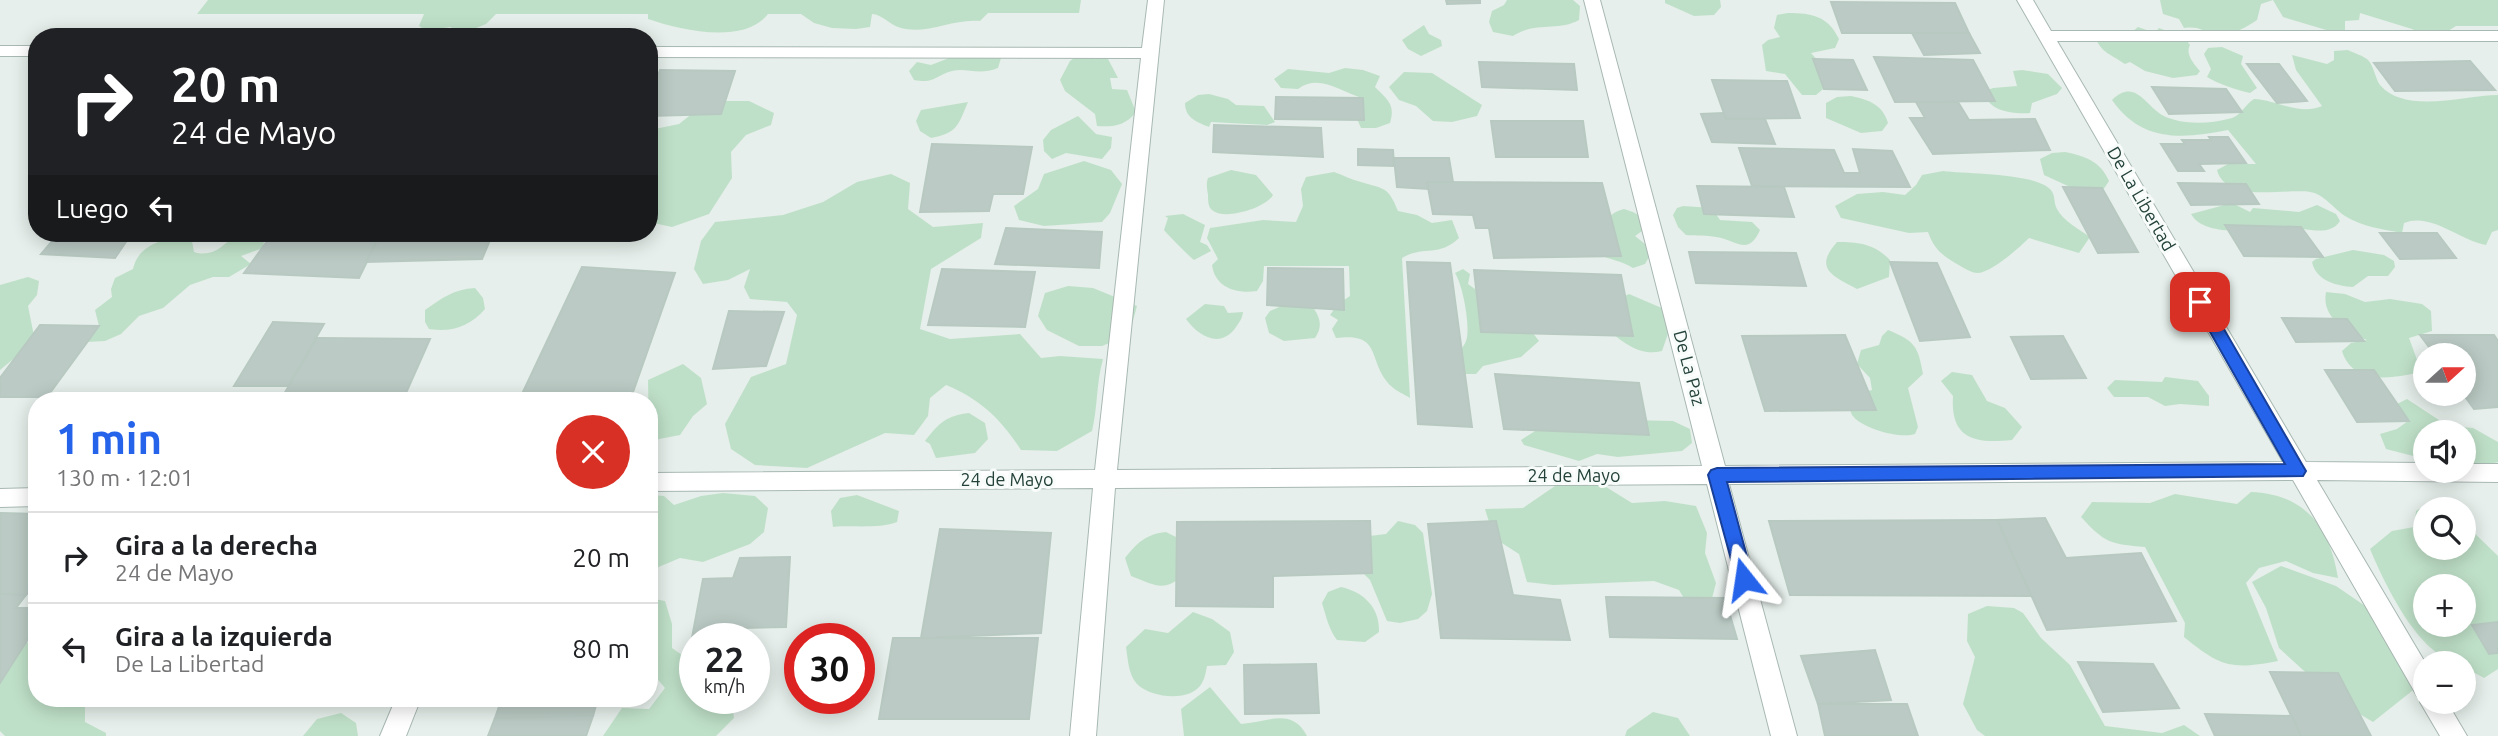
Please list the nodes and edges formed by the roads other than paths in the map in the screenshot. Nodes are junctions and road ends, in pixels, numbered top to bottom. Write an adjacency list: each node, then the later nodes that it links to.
1 (1156, 0): 9 (street)
2 (1591, 0): 12 (street, De La Paz)
3 (2025, 0): 4 (street, De La Libertad)
4 (2048, 36): 5 (street); 10 (street, De La Libertad)
5 (2498, 37)
6 (0, 51): 7 (street)
7 (28, 51)
8 (658, 52): 9 (street)
9 (1150, 53): 13 (street)
10 (2297, 471): 11 (street, 24 de Mayo); 12 (street, 24 de Mayo); 17 (street, De La Libertad)
11 (2498, 472)
12 (1717, 475): 13 (street, 24 de Mayo); 22 (street, De La Paz)
13 (1105, 479): 14 (street, 24 de Mayo); 21 (street)
14 (658, 482)
15 (28, 497): 16 (street)
16 (0, 498)
17 (2413, 666)
18 (405, 707): 20 (street)
19 (2440, 714): 23 (street)
20 (393, 736)
21 (1083, 736)
22 (1784, 736)
23 (2454, 736)

